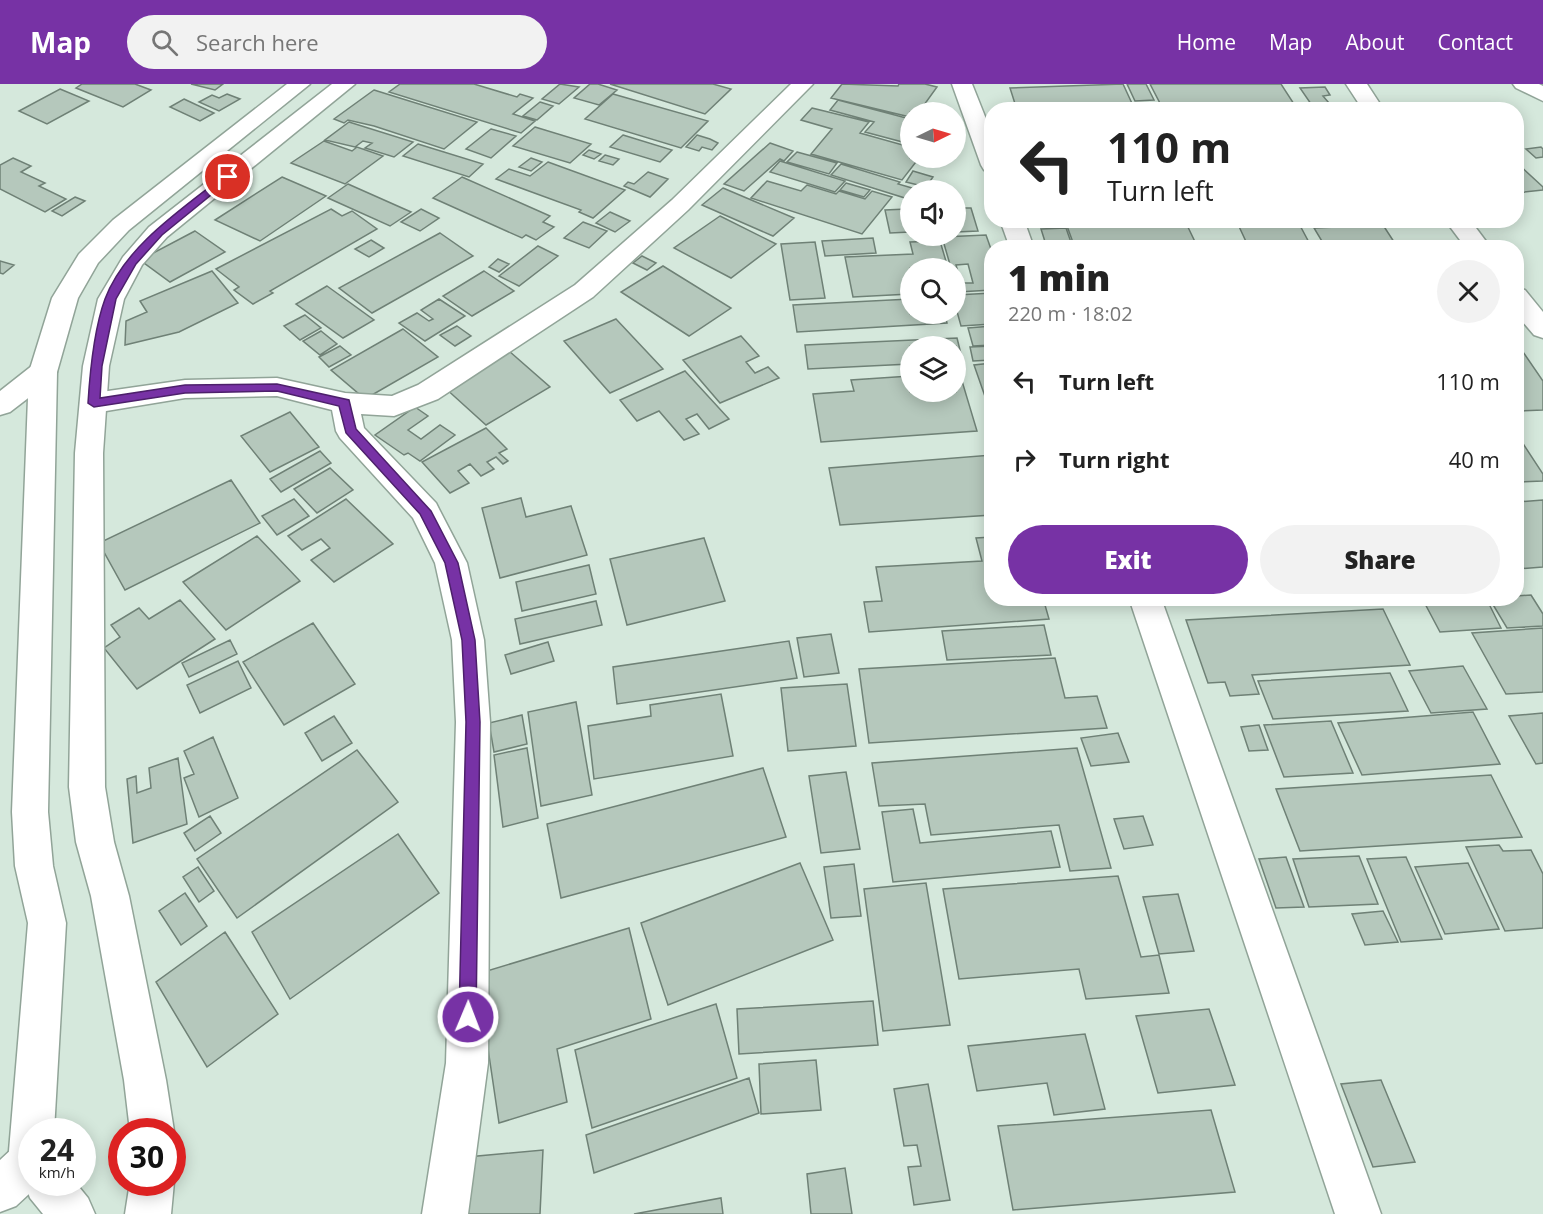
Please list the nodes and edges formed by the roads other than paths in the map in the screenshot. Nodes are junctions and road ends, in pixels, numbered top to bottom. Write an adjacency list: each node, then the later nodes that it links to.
1 (300, 84): 14 (main road)
2 (345, 84): 15 (main road)
3 (803, 84): 16 (main road)
4 (962, 84): 9 (main road)
5 (1356, 84): 8 (main road)
6 (1523, 84): 7 (main road)
7 (1543, 95)
8 (1368, 102)
9 (984, 143)
10 (1463, 228): 11 (main road)
11 (1473, 240)
12 (1524, 306): 13 (main road)
13 (1543, 329)
14 (43, 372): 17 (main road); 19 (main road)
15 (94, 403): 16 (main road); 20 (main road)
16 (345, 403): 25 (main road)
17 (0, 405)
18 (1147, 606): 26 (main road)
19 (31, 1118)
20 (150, 1118)
21 (57, 1196): 23 (main road)
22 (150, 1196): 24 (main road)
23 (72, 1214)
24 (148, 1214)
25 (444, 1214)
26 (1358, 1214)

